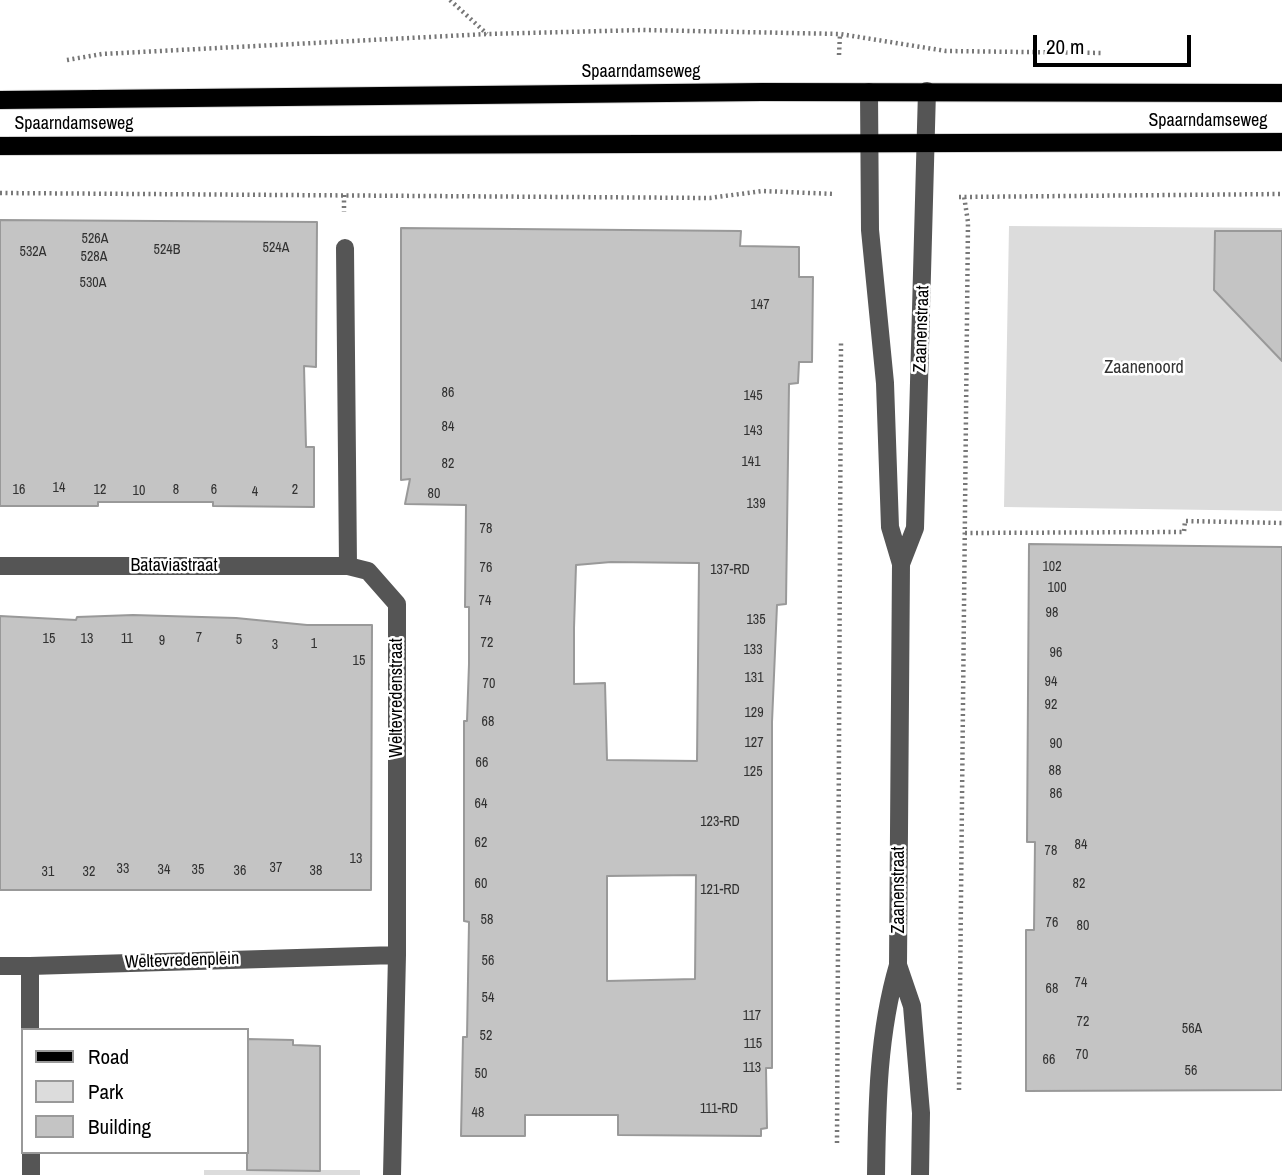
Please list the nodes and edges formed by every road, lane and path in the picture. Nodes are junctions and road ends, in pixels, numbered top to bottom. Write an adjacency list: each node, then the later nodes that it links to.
1 (450, 0): 2 (path)
2 (487, 34): 3 (path); 4 (path)
3 (1107, 52)
4 (64, 61)
5 (927, 91): 6 (main road, Spaarndamseweg); 7 (main road, Spaarndamseweg); 11 (street, Zaanenstraat)
6 (869, 92): 8 (main road, Spaarndamseweg); 10 (street, Zaanenstraat)
7 (1282, 93)
8 (0, 100)
9 (836, 141): 10 (main road, Spaarndamseweg); 13 (main road, Spaarndamseweg); 15 (path)
10 (869, 141): 11 (main road, Spaarndamseweg); 17 (street, Zaanenstraat)
11 (926, 141): 12 (main road, Spaarndamseweg); 18 (street, Zaanenstraat)
12 (1282, 142)
13 (0, 146)
14 (0, 193): 15 (path)
15 (834, 194): 17 (path); 20 (path)
16 (1282, 194): 19 (path)
17 (869, 195): 25 (street, Zaanenstraat)
18 (925, 196): 19 (path); 25 (street, Zaanenstraat)
19 (965, 197): 24 (path)
20 (836, 207)
21 (345, 248): 27 (street)
22 (841, 340): 34 (path)
23 (1282, 523): 24 (path)
24 (965, 533): 33 (path)
25 (901, 564): 29 (street, Zaanenstraat)
26 (0, 566): 27 (street, Bataviastraat)
27 (348, 566): 28 (street, Weltevredenstraat)
28 (397, 955): 31 (street, Weltevredenplein); 37 (street, Weltevredenstraat)
29 (898, 965): 38 (street, Zaanenstraat); 39 (street, Zaanenstraat)
30 (0, 966): 31 (street, Weltevredenplein)
31 (30, 966): 32 (street)
32 (30, 1028)
33 (959, 1091)
34 (836, 1147)
35 (31, 1154): 36 (street)
36 (31, 1175)
37 (392, 1175)
38 (876, 1175)
39 (920, 1175)

